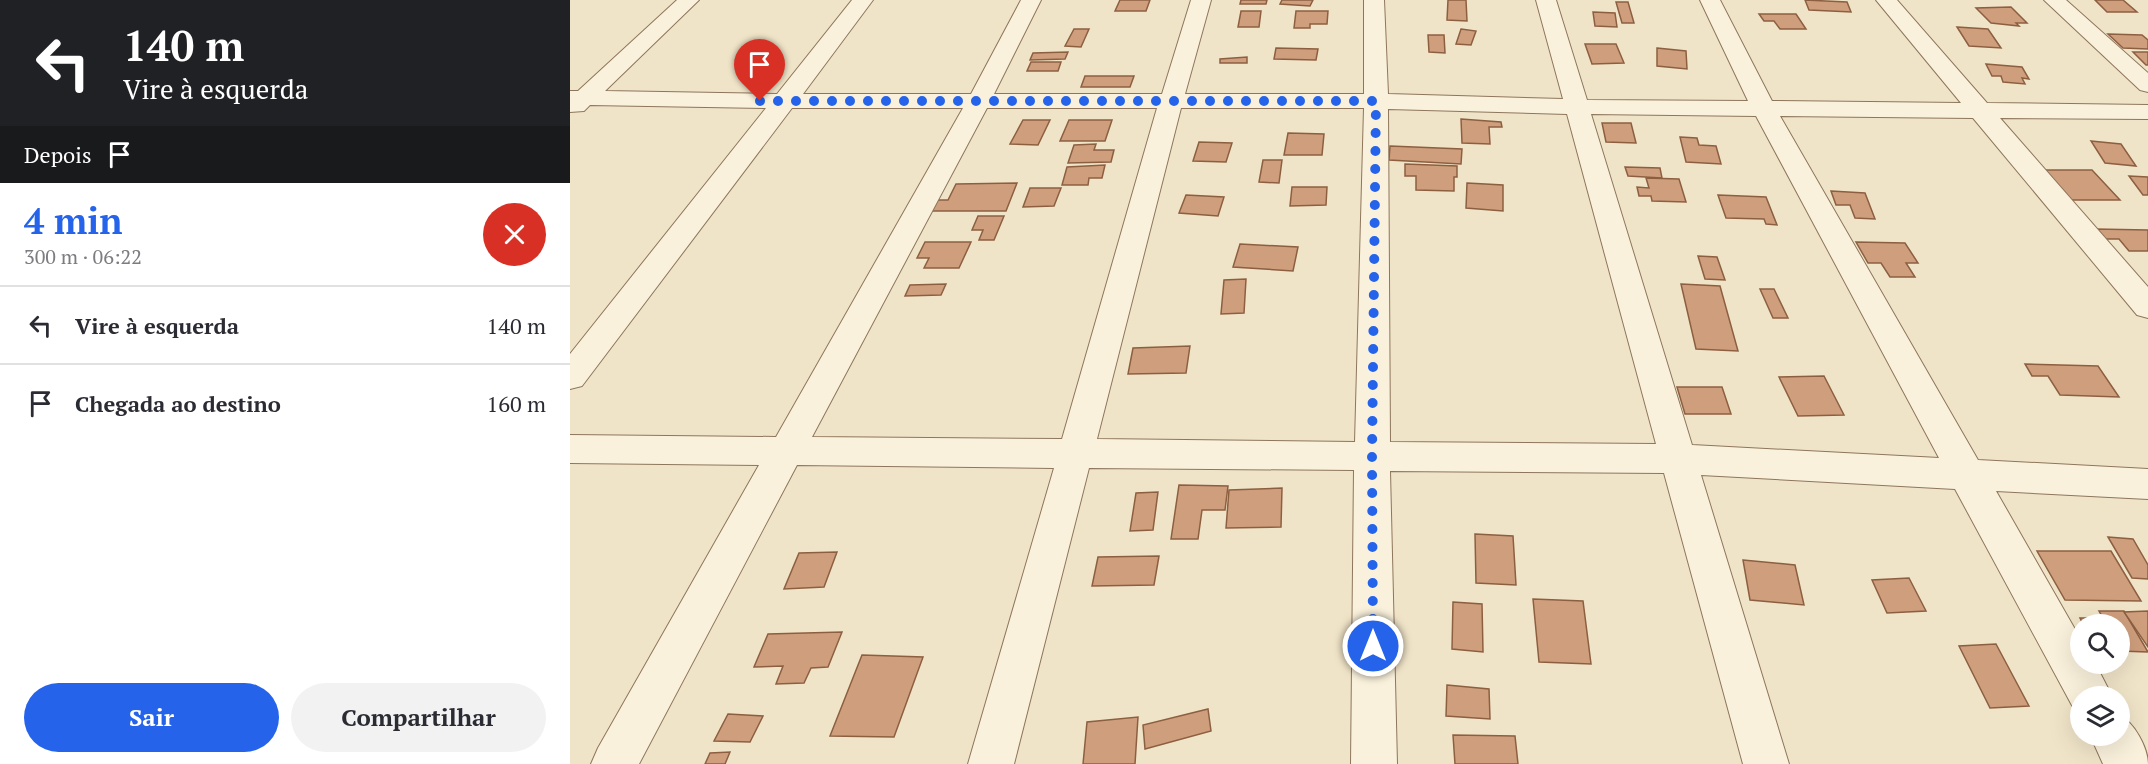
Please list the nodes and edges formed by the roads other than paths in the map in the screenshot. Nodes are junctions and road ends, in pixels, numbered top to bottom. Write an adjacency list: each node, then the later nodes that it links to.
1 (689, 0): 15 (street)
2 (863, 0): 11 (street)
3 (1031, 0): 12 (street)
4 (1201, 0): 14 (street)
5 (1374, 0): 13 (street)
6 (1546, 0): 16 (street)
7 (1710, 0): 17 (street)
8 (1886, 0): 18 (street)
9 (2054, 0): 10 (street)
10 (2148, 85)
11 (782, 101): 12 (street); 15 (street); 21 (street)
12 (979, 101): 14 (street); 23 (street)
13 (1376, 101): 14 (street); 16 (street); 25 (street)
14 (1171, 102): 24 (street)
15 (575, 103)
16 (1577, 107): 17 (street); 26 (street)
17 (1764, 109): 18 (street); 27 (street)
18 (1980, 110): 19 (street); 20 (street)
19 (2148, 112)
20 (2148, 307)
21 (570, 377)
22 (570, 449): 23 (street)
23 (788, 451): 24 (street); 31 (street)
24 (1077, 453): 25 (street); 32 (street)
25 (1372, 456): 26 (street); 33 (street)
26 (1679, 459): 27 (street); 34 (street)
27 (1967, 474): 28 (street); 29 (street)
28 (2148, 484)
29 (2084, 686)
30 (2118, 746): 35 (street)
31 (614, 764)
32 (991, 764)
33 (1374, 764)
34 (1766, 764)
35 (2128, 764)

